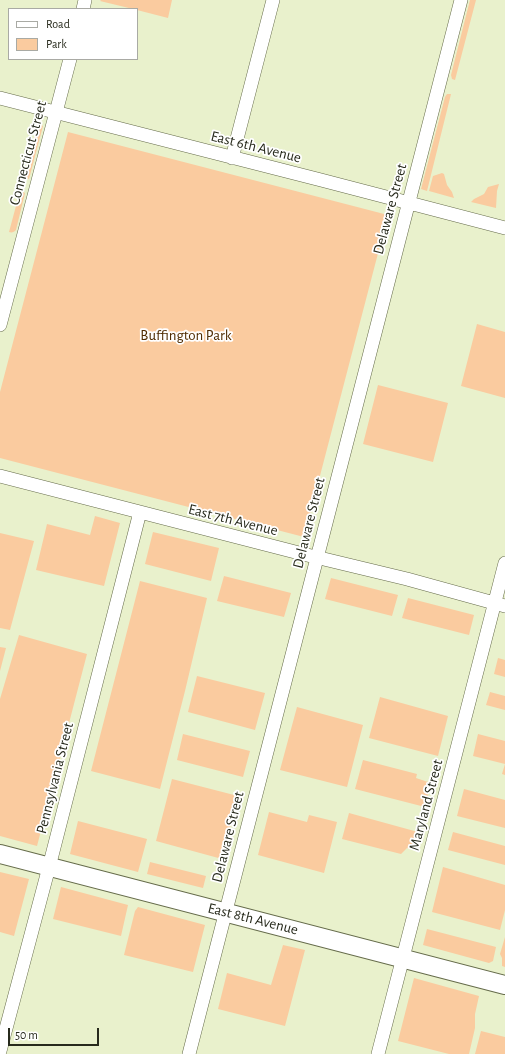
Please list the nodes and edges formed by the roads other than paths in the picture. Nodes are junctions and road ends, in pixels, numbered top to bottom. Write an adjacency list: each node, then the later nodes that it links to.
1 (273, 0): 6 (street)
2 (461, 0): 7 (street, Delaware Street)
3 (70, 60): 5 (street, Connecticut Street)
4 (0, 98): 5 (street, East 6th Avenue)
5 (55, 112): 6 (street, East 6th Avenue); 9 (street, Connecticut Street)
6 (232, 158): 7 (street, East 6th Avenue)
7 (408, 203): 8 (street, East 6th Avenue); 12 (street, Delaware Street)
8 (505, 228)
9 (0, 325)
10 (0, 476): 11 (street, East 7th Avenue)
11 (140, 512): 12 (street, East 7th Avenue); 16 (street, Pennsylvania Street)
12 (317, 558): 14 (street, East 7th Avenue); 17 (street, Delaware Street)
13 (505, 563): 14 (street, Maryland Street)
14 (500, 605): 18 (street, Maryland Street)
15 (0, 854): 16 (street, East 8th Avenue)
16 (49, 867): 17 (street, East 8th Avenue); 20 (street, Pennsylvania Street)
17 (226, 912): 18 (street, East 8th Avenue); 21 (street, Delaware Street)
18 (403, 958): 19 (street, East 8th Avenue); 22 (street, Maryland Street)
19 (505, 985)
20 (0, 1051)
21 (189, 1054)
22 (378, 1054)

